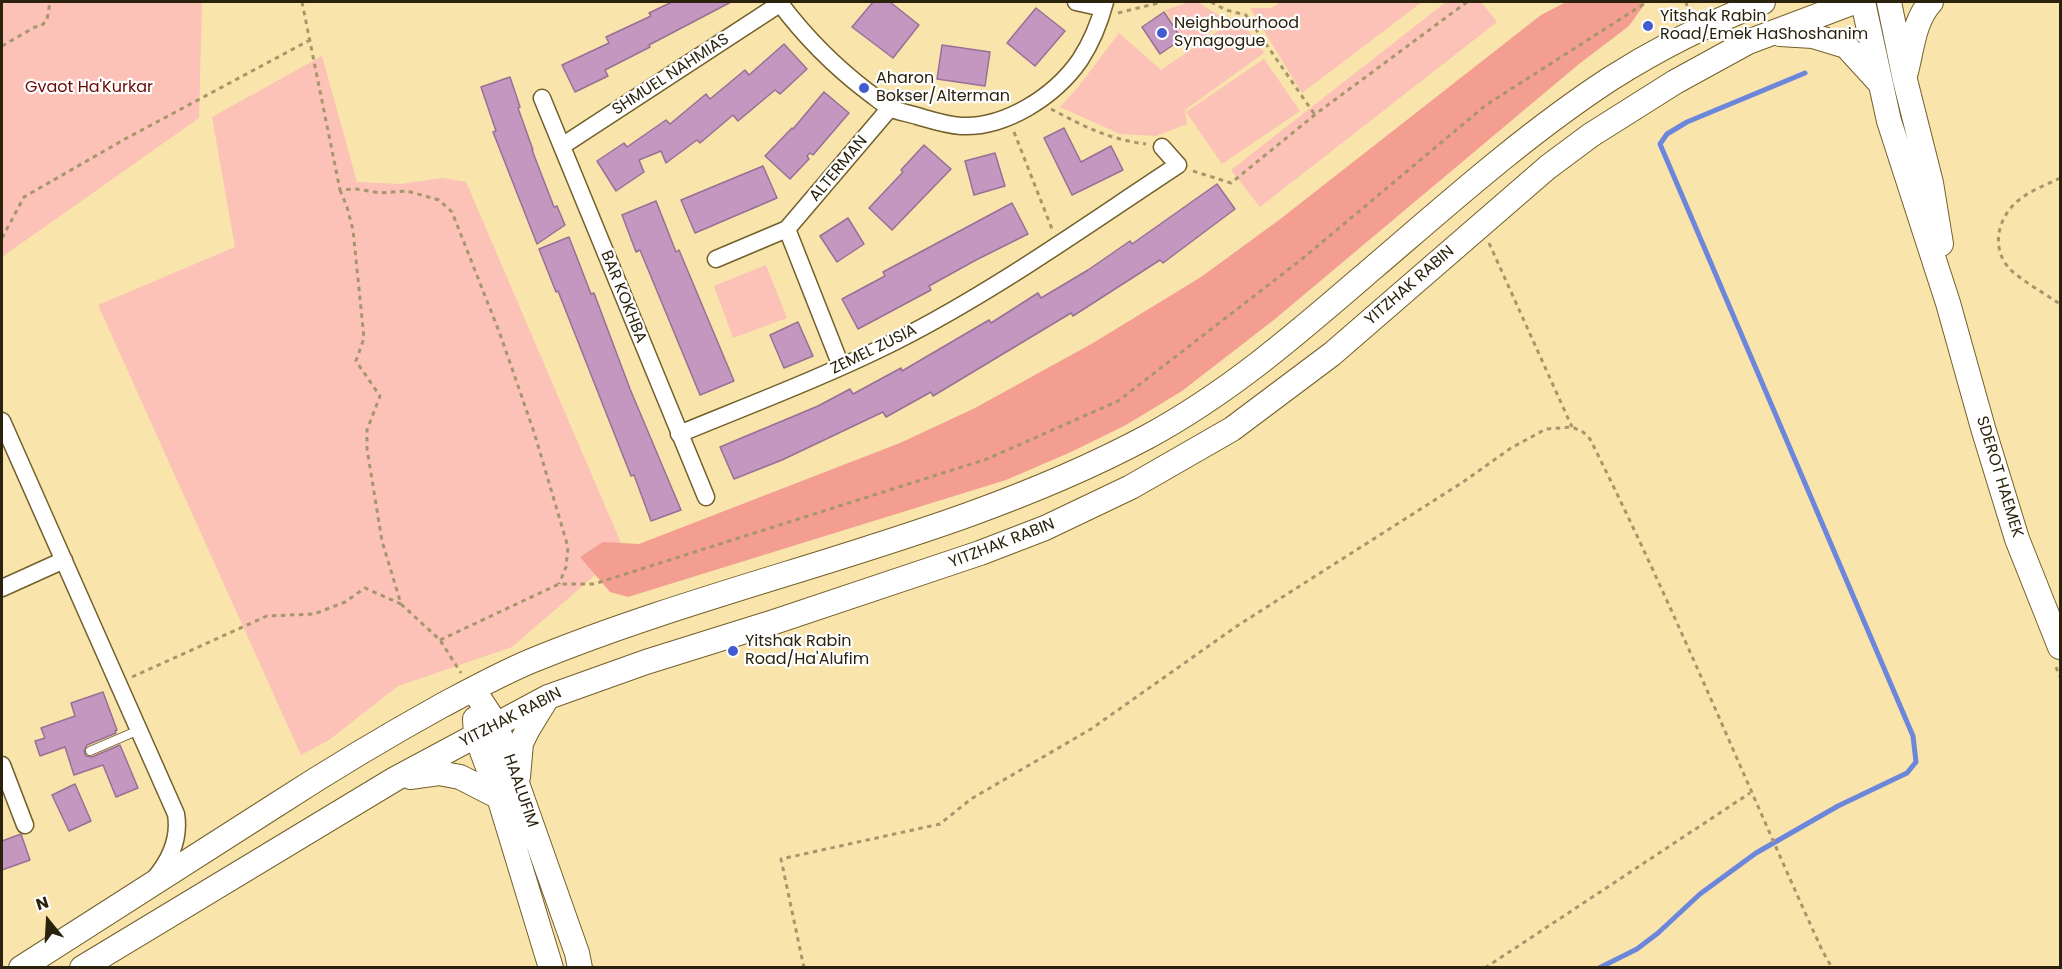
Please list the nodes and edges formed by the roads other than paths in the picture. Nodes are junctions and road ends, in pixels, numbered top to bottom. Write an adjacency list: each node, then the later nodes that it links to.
1 (780, 2): 13 (street); 14 (street, SHMUEL NAHMIAS)
2 (1076, 2): 8 (street)
3 (1763, 2): 26 (main road)
4 (1854, 2): 9 (main road, YITZHAK RABIN)
5 (1863, 2): 11 (main road, SDEROT HAEMEK)
6 (1889, 2): 10 (main road, SDEROT HAEMEK)
7 (1931, 2): 10 (main road)
8 (1102, 9): 13 (street)
9 (1768, 34): 11 (main road); 27 (main road, YITZHAK RABIN)
10 (1905, 80): 18 (main road, SDEROT HAEMEK)
11 (1880, 82): 18 (main road, SDEROT HAEMEK)
12 (542, 98): 14 (street, BAR KOKHBA)
13 (890, 108): 16 (street, ALTERMAN)
14 (562, 146): 21 (street, BAR KOKHBA)
15 (1162, 147): 19 (street, ZEMEL ZUSIA)
16 (787, 229): 17 (street, ALTERMAN); 19 (street)
17 (716, 259)
18 (1948, 303): 25 (main road, SDEROT HAEMEK)
19 (842, 366): 21 (street, ZEMEL ZUSIA)
20 (2, 421): 23 (street)
21 (679, 434): 22 (street, BAR KOKHBA)
22 (706, 497)
23 (64, 560): 24 (street); 29 (street)
24 (2, 588)
25 (2061, 648)
26 (472, 689): 28 (main road, HAALUFIM); 35 (main road)
27 (548, 697): 28 (main road, YITZHAK RABIN); 33 (main road)
28 (486, 729): 32 (main road, YITZHAK RABIN); 33 (main road, HAALUFIM)
29 (139, 730): 30 (lane); 35 (street)
30 (90, 751)
31 (2, 765): 34 (street)
32 (395, 779): 33 (main road); 37 (main road, YITZHAK RABIN)
33 (508, 790): 38 (main road, HAALUFIM); 39 (main road, HAALUFIM)
34 (25, 825)
35 (147, 887): 36 (main road)
36 (21, 968)
37 (82, 968)
38 (551, 968)
39 (580, 968)

